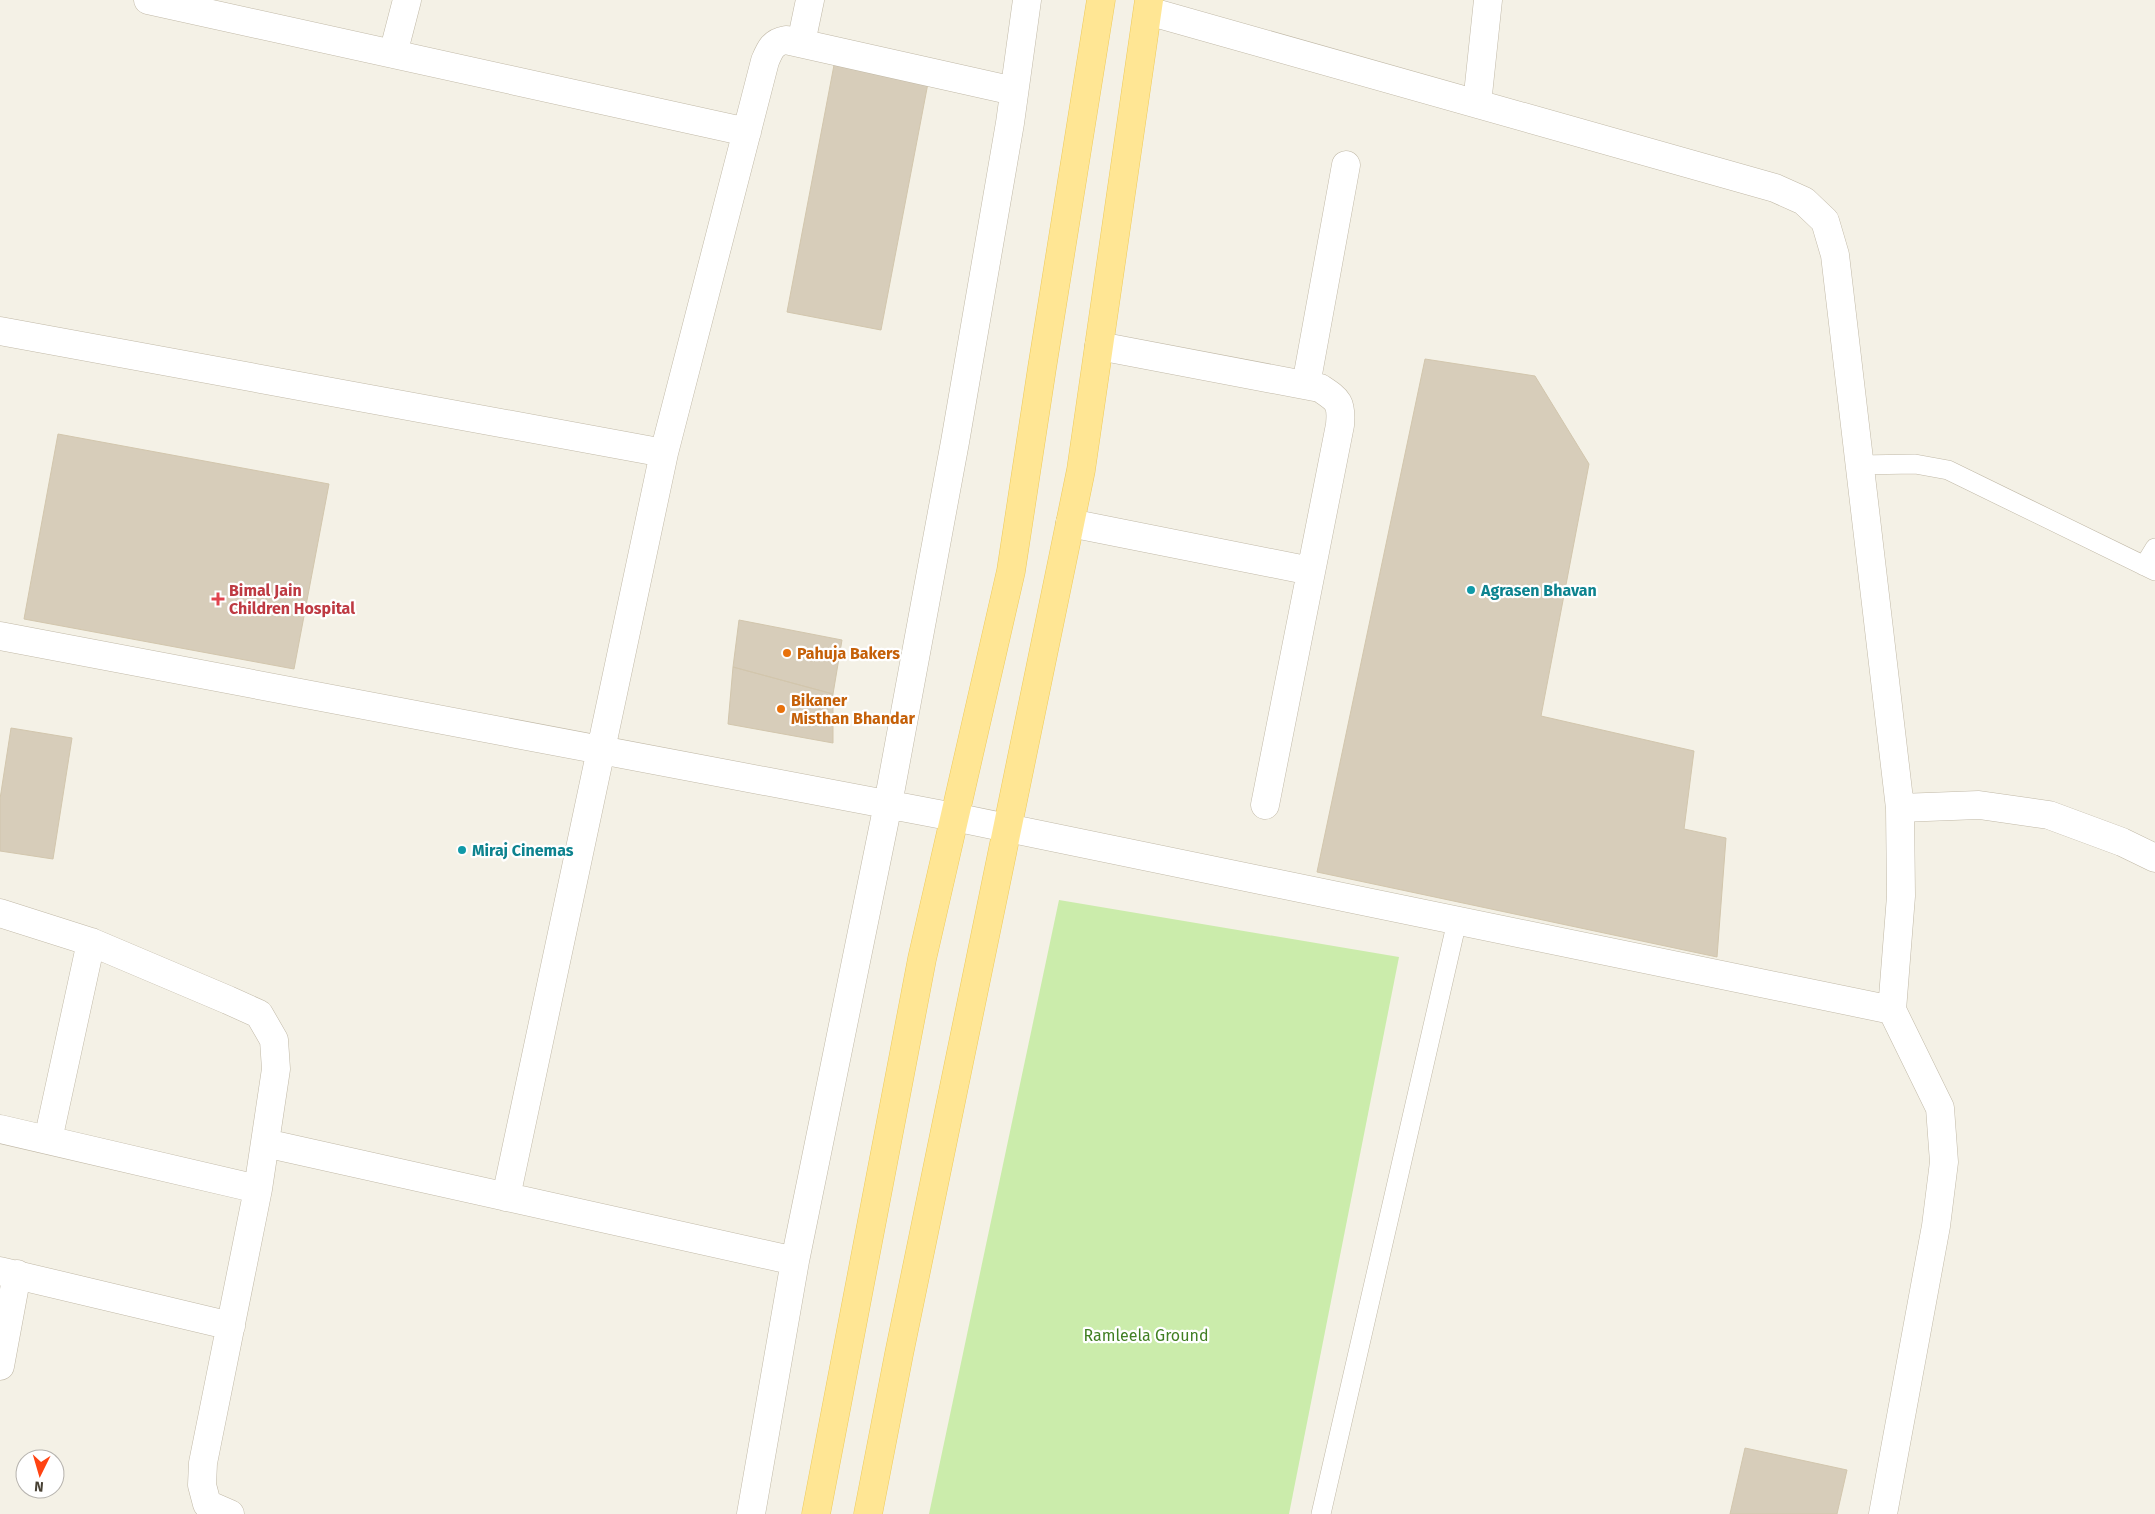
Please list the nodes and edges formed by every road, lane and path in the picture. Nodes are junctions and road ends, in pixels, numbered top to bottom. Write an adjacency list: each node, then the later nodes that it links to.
1 (148, 0): 9 (street)
2 (407, 0): 9 (street)
3 (810, 0): 8 (street)
4 (1027, 0): 10 (street)
5 (1101, 0): 28 (main road)
6 (1488, 0): 11 (street)
7 (1149, 5): 11 (street); 15 (main road)
8 (801, 43): 10 (street); 12 (street)
9 (393, 54): 12 (street)
10 (1014, 91): 25 (street)
11 (1477, 104): 18 (street)
12 (747, 132): 17 (street)
13 (1346, 165): 16 (street)
14 (0, 331): 17 (street)
15 (1099, 346): 16 (street); 19 (main road)
16 (1306, 385): 22 (street)
17 (664, 453): 24 (street)
18 (1860, 465): 21 (lane); 27 (street)
19 (1070, 523): 22 (street); 29 (main road)
20 (2155, 548): 21 (lane)
21 (2150, 568)
22 (1311, 571): 26 (street)
23 (0, 636): 24 (street)
24 (602, 750): 25 (street); 39 (street)
25 (888, 804): 28 (street); 40 (street)
26 (1265, 804)
27 (1900, 808): 30 (street); 34 (street)
28 (954, 817): 29 (street); 46 (main road)
29 (1008, 828): 32 (street); 47 (main road)
30 (2155, 858)
31 (0, 913): 33 (street)
32 (1457, 921): 34 (street); 48 (lane)
33 (90, 942): 36 (street); 37 (street)
34 (1892, 1010): 49 (street)
35 (0, 1129): 36 (street)
36 (48, 1140): 38 (street)
37 (264, 1143): 38 (street); 39 (street)
38 (258, 1190): 42 (street)
39 (506, 1197): 40 (street)
40 (796, 1261): 45 (street)
41 (8, 1272): 42 (street); 43 (street)
42 (231, 1326): 44 (street)
43 (0, 1366)
44 (230, 1514)
45 (751, 1514)
46 (816, 1514)
47 (868, 1514)
48 (1321, 1514)
49 (1882, 1514)

